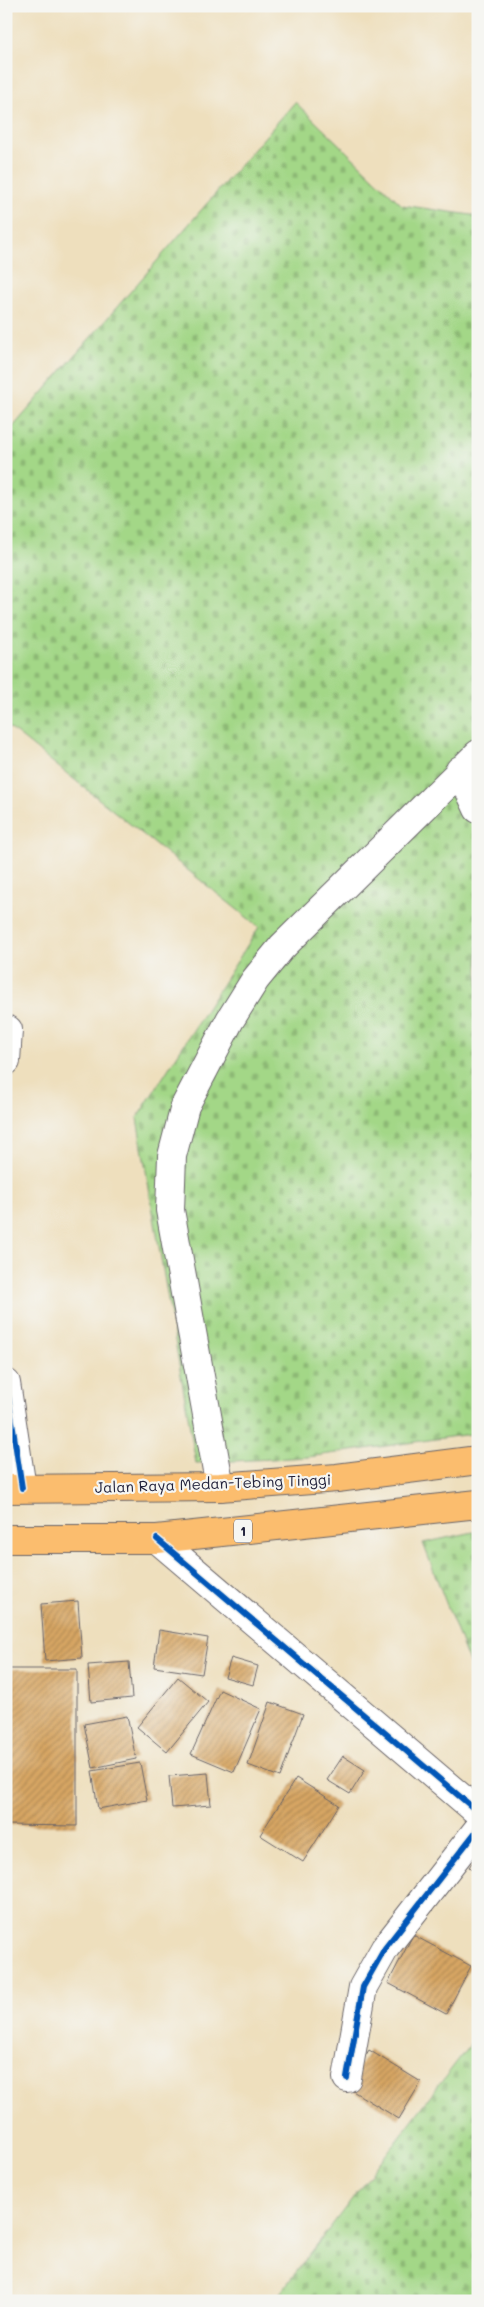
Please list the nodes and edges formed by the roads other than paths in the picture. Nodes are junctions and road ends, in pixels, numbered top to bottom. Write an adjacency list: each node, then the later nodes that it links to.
1 (469, 762): 2 (street); 7 (street)
2 (478, 809)
3 (8, 1030): 4 (street)
4 (6, 1061)
5 (6, 1383): 8 (street)
6 (478, 1460): 7 (highway, Jalan Raya Medan-Tebing Tinggi)
7 (220, 1486): 8 (highway, Jalan Raya Medan-Tebing Tinggi)
8 (14, 1488)
9 (478, 1504): 11 (highway, 1)
10 (6, 1539): 11 (highway, 1)
11 (157, 1539): 12 (street)
12 (478, 1812)
13 (478, 1829): 14 (street)
14 (347, 2078)

